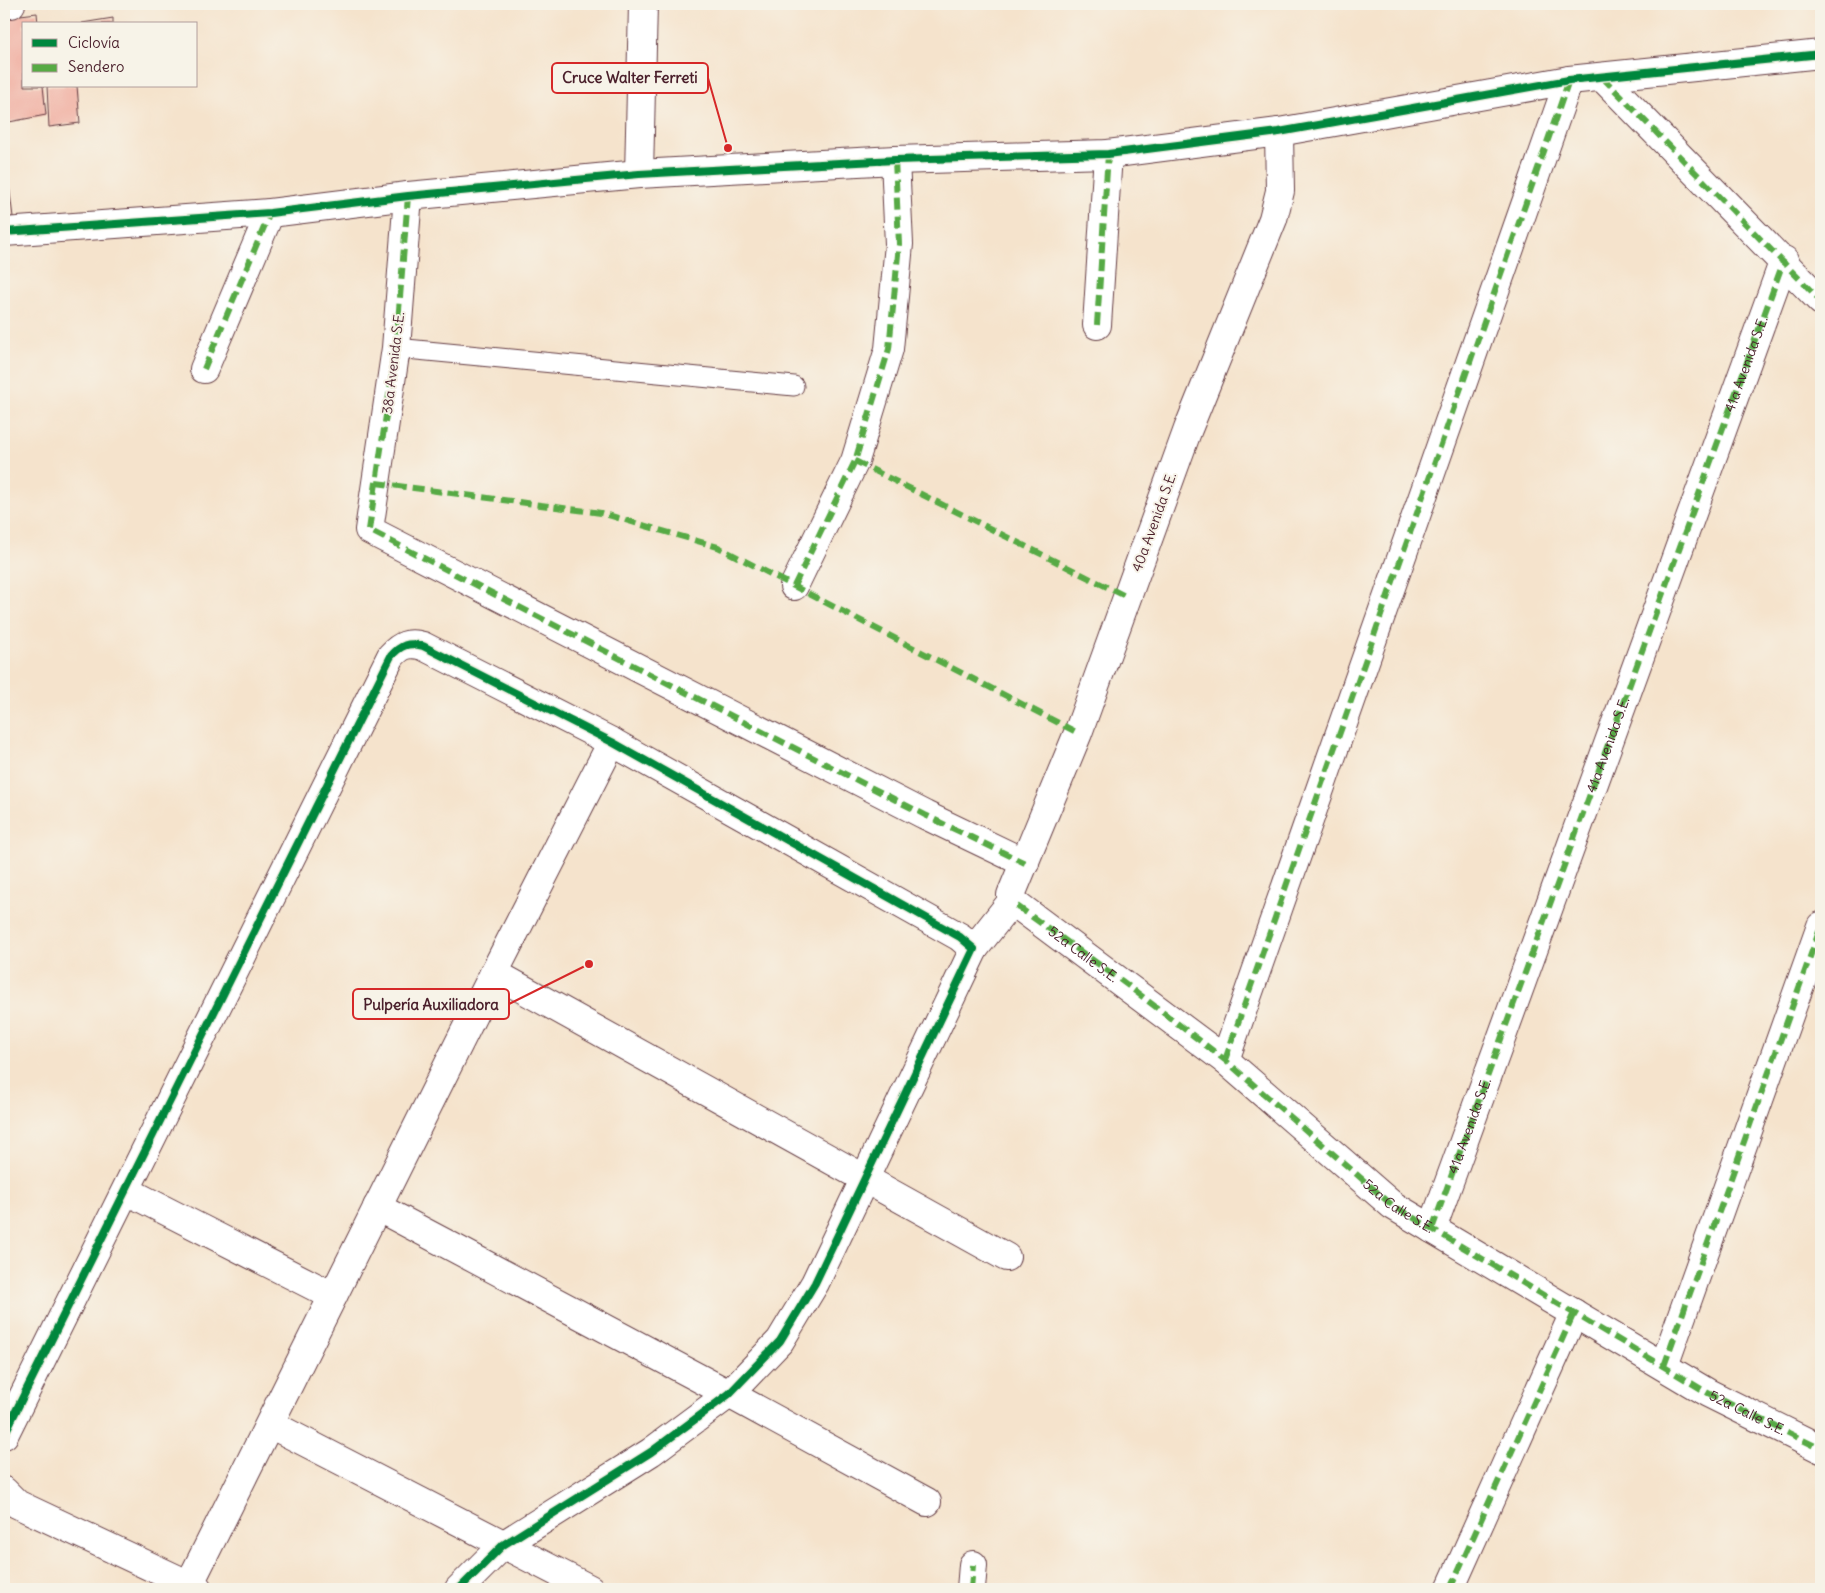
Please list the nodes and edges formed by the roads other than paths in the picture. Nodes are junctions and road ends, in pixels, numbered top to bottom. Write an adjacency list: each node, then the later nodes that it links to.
1 (11, 4): 3 (street)
2 (643, 4): 10 (street)
3 (4, 5)
4 (1821, 54): 5 (street)
5 (1602, 77): 6 (street); 14 (street)
6 (1569, 80): 7 (street); 27 (street)
7 (1278, 132): 8 (street); 22 (street, 40a Avenida S.E.)
8 (1108, 154): 9 (street); 16 (street)
9 (895, 160): 10 (street); 20 (street)
10 (639, 174): 11 (street)
11 (408, 196): 12 (street); 17 (street, 38a Avenida S.E.)
12 (270, 212): 13 (street); 18 (street)
13 (4, 232)
14 (1784, 260): 15 (street); 31 (street, 41a Avenida S.E.)
15 (1821, 301)
16 (1098, 325)
17 (396, 348): 19 (lane); 22 (street, 38a Avenida S.E.)
18 (204, 370)
19 (794, 386)
20 (794, 586)
21 (612, 742): 25 (street); 26 (street); 29 (street)
22 (1025, 863): 23 (street, 40a Avenida S.E.)
23 (1014, 904): 25 (street); 27 (street, 52a Calle S.E.)
24 (1821, 926): 35 (street)
25 (974, 949): 28 (street)
26 (494, 973): 28 (street); 30 (street)
27 (1225, 1060): 31 (street, 52a Calle S.E.)
28 (865, 1178): 32 (street); 36 (street)
29 (127, 1190): 33 (street); 38 (street)
30 (376, 1208): 33 (street); 36 (street)
31 (1432, 1229): 34 (street, 52a Calle S.E.)
32 (1006, 1257)
33 (333, 1296): 37 (street)
34 (1574, 1313): 35 (street, 52a Calle S.E.); 46 (street)
35 (1664, 1366): 39 (street, 52a Calle S.E.)
36 (729, 1394): 41 (street); 42 (street)
37 (270, 1424): 42 (street); 43 (street)
38 (4, 1436)
39 (1821, 1448)
40 (4, 1491): 43 (street)
41 (927, 1502)
42 (503, 1545): 44 (street); 45 (street)
43 (193, 1587)
44 (459, 1589)
45 (590, 1589)
46 (1450, 1589)

